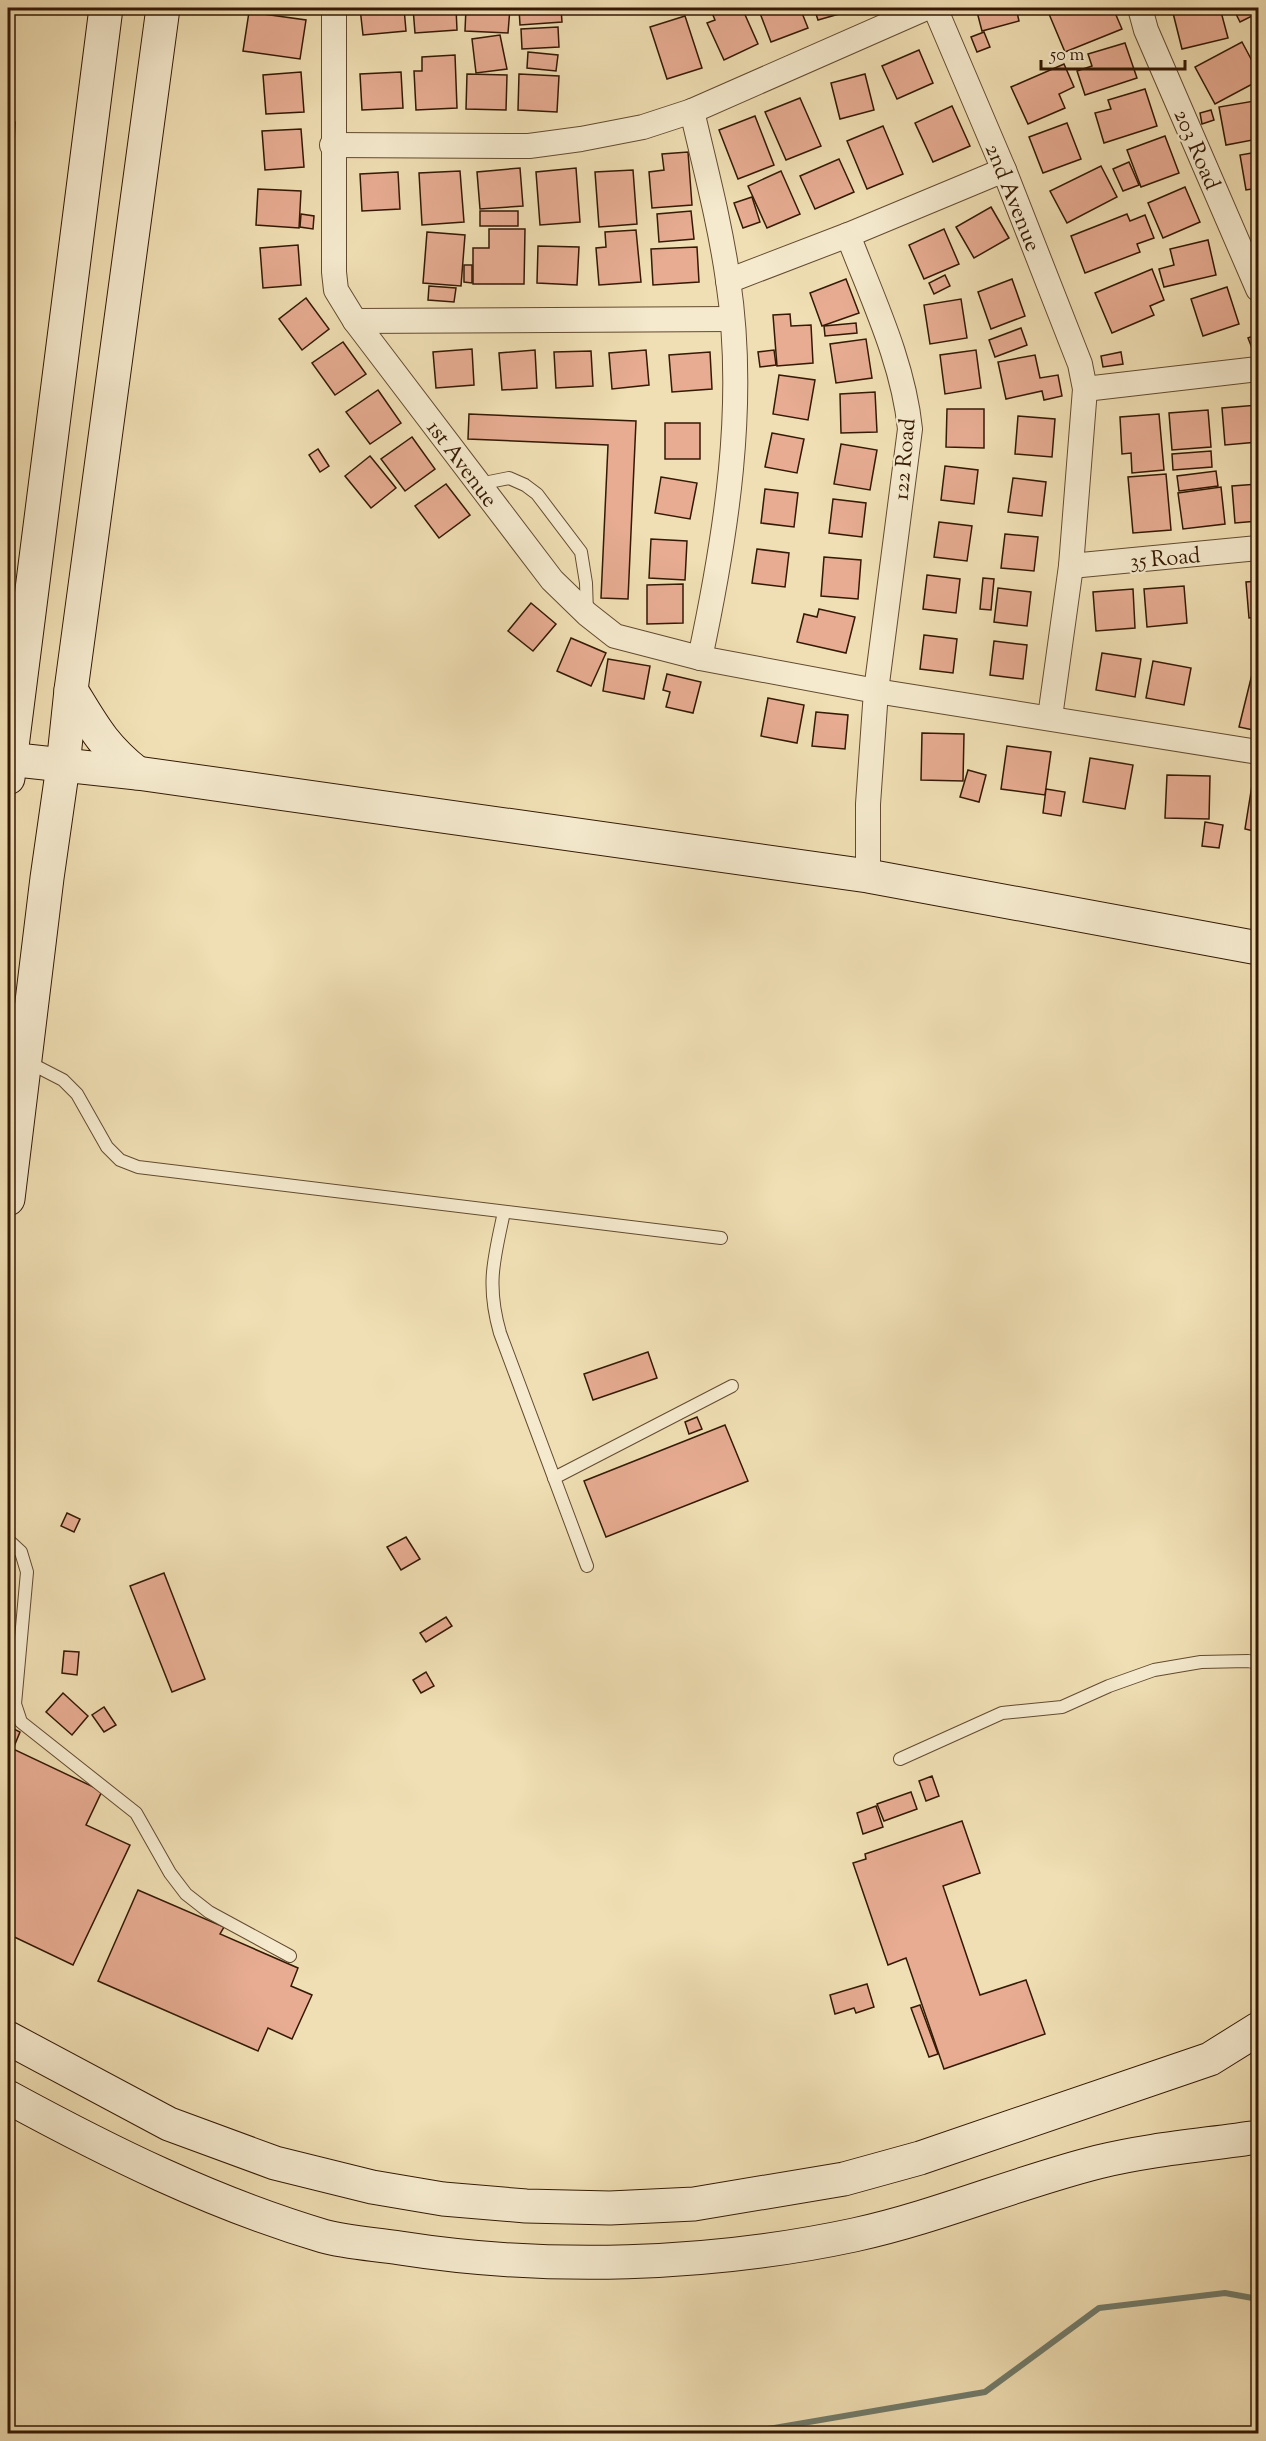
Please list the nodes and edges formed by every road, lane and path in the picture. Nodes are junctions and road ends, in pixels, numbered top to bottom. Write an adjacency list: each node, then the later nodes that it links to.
1 (106, 8): 22 (street)
2 (163, 8): 23 (street)
3 (334, 8): 8 (street, 1st Avenue)
4 (926, 8): 7 (street)
5 (934, 8): 9 (street, 2nd Avenue)
6 (1140, 8): 12 (street, 203 Road)
7 (692, 111): 8 (street); 11 (street)
8 (332, 145): 14 (street, 1st Avenue)
9 (1004, 170): 10 (street); 16 (street, 2nd Avenue)
10 (848, 235): 11 (street); 24 (street, 122 Road)
11 (728, 280): 13 (street)
12 (1258, 289)
13 (732, 319): 14 (street); 21 (street)
14 (355, 321): 17 (street, 1st Avenue)
15 (1258, 369): 16 (street)
16 (1085, 389): 19 (street, 2nd Avenue)
17 (479, 484): 20 (street, 1st Avenue); 20 (lane)
18 (1258, 548): 19 (street, 35 Road)
19 (1071, 566): 25 (street, 2nd Avenue)
20 (587, 614): 21 (street, 1st Avenue)
21 (700, 658): 24 (street, 1st Avenue)
22 (14, 687): 27 (street)
23 (71, 690): 28 (street); 29 (street)
24 (876, 691): 25 (street, 1st Avenue); 30 (street, 122 Road)
25 (1050, 717): 26 (street, 1st Avenue)
26 (1258, 752)
27 (8, 765): 28 (street)
28 (63, 766): 29 (street); 32 (street)
29 (137, 773): 30 (street)
30 (868, 876): 31 (street)
31 (1258, 948)
32 (25, 1061): 33 (street); 34 (lane)
33 (8, 1199)
34 (504, 1212): 35 (lane); 37 (lane)
35 (720, 1238)
36 (732, 1386): 37 (lane)
37 (554, 1478): 39 (lane)
38 (8, 1540): 42 (lane)
39 (587, 1566)
40 (1258, 1663): 41 (lane)
41 (900, 1759)
42 (290, 1956)
43 (1258, 2029): 44 (street)
44 (8, 2037)
45 (8, 2097): 46 (street)
46 (1258, 2137)

